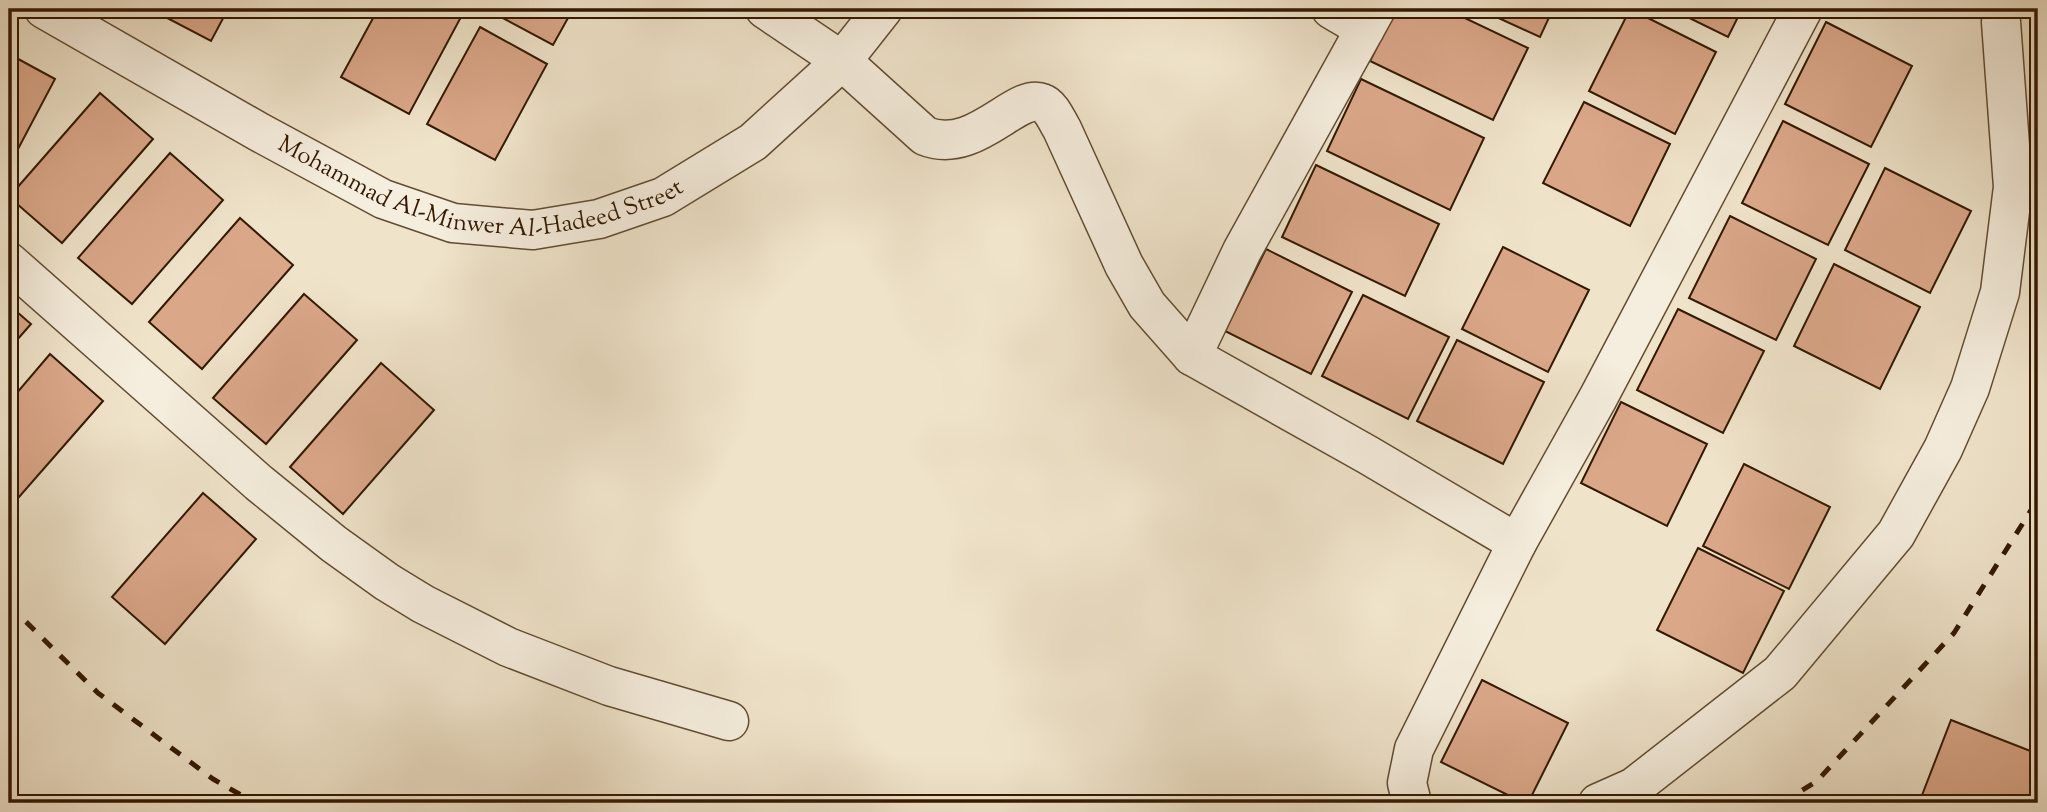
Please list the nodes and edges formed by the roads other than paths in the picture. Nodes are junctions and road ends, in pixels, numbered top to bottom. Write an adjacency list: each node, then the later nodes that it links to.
1 (44, 9): 8 (street, Mohammad Al-Minwer Al-Hadeed Street)
2 (765, 9): 8 (street)
3 (883, 9): 8 (street, Mohammad Al-Minwer Al-Hadeed Street)
4 (1331, 9): 6 (street)
5 (1803, 9): 11 (street)
6 (1370, 19): 10 (street)
7 (2001, 22): 14 (street)
8 (842, 61): 10 (street)
9 (9, 261): 12 (street)
10 (1192, 356): 11 (street)
11 (1517, 543): 13 (street)
12 (729, 721)
13 (1412, 803)
14 (1598, 803)

